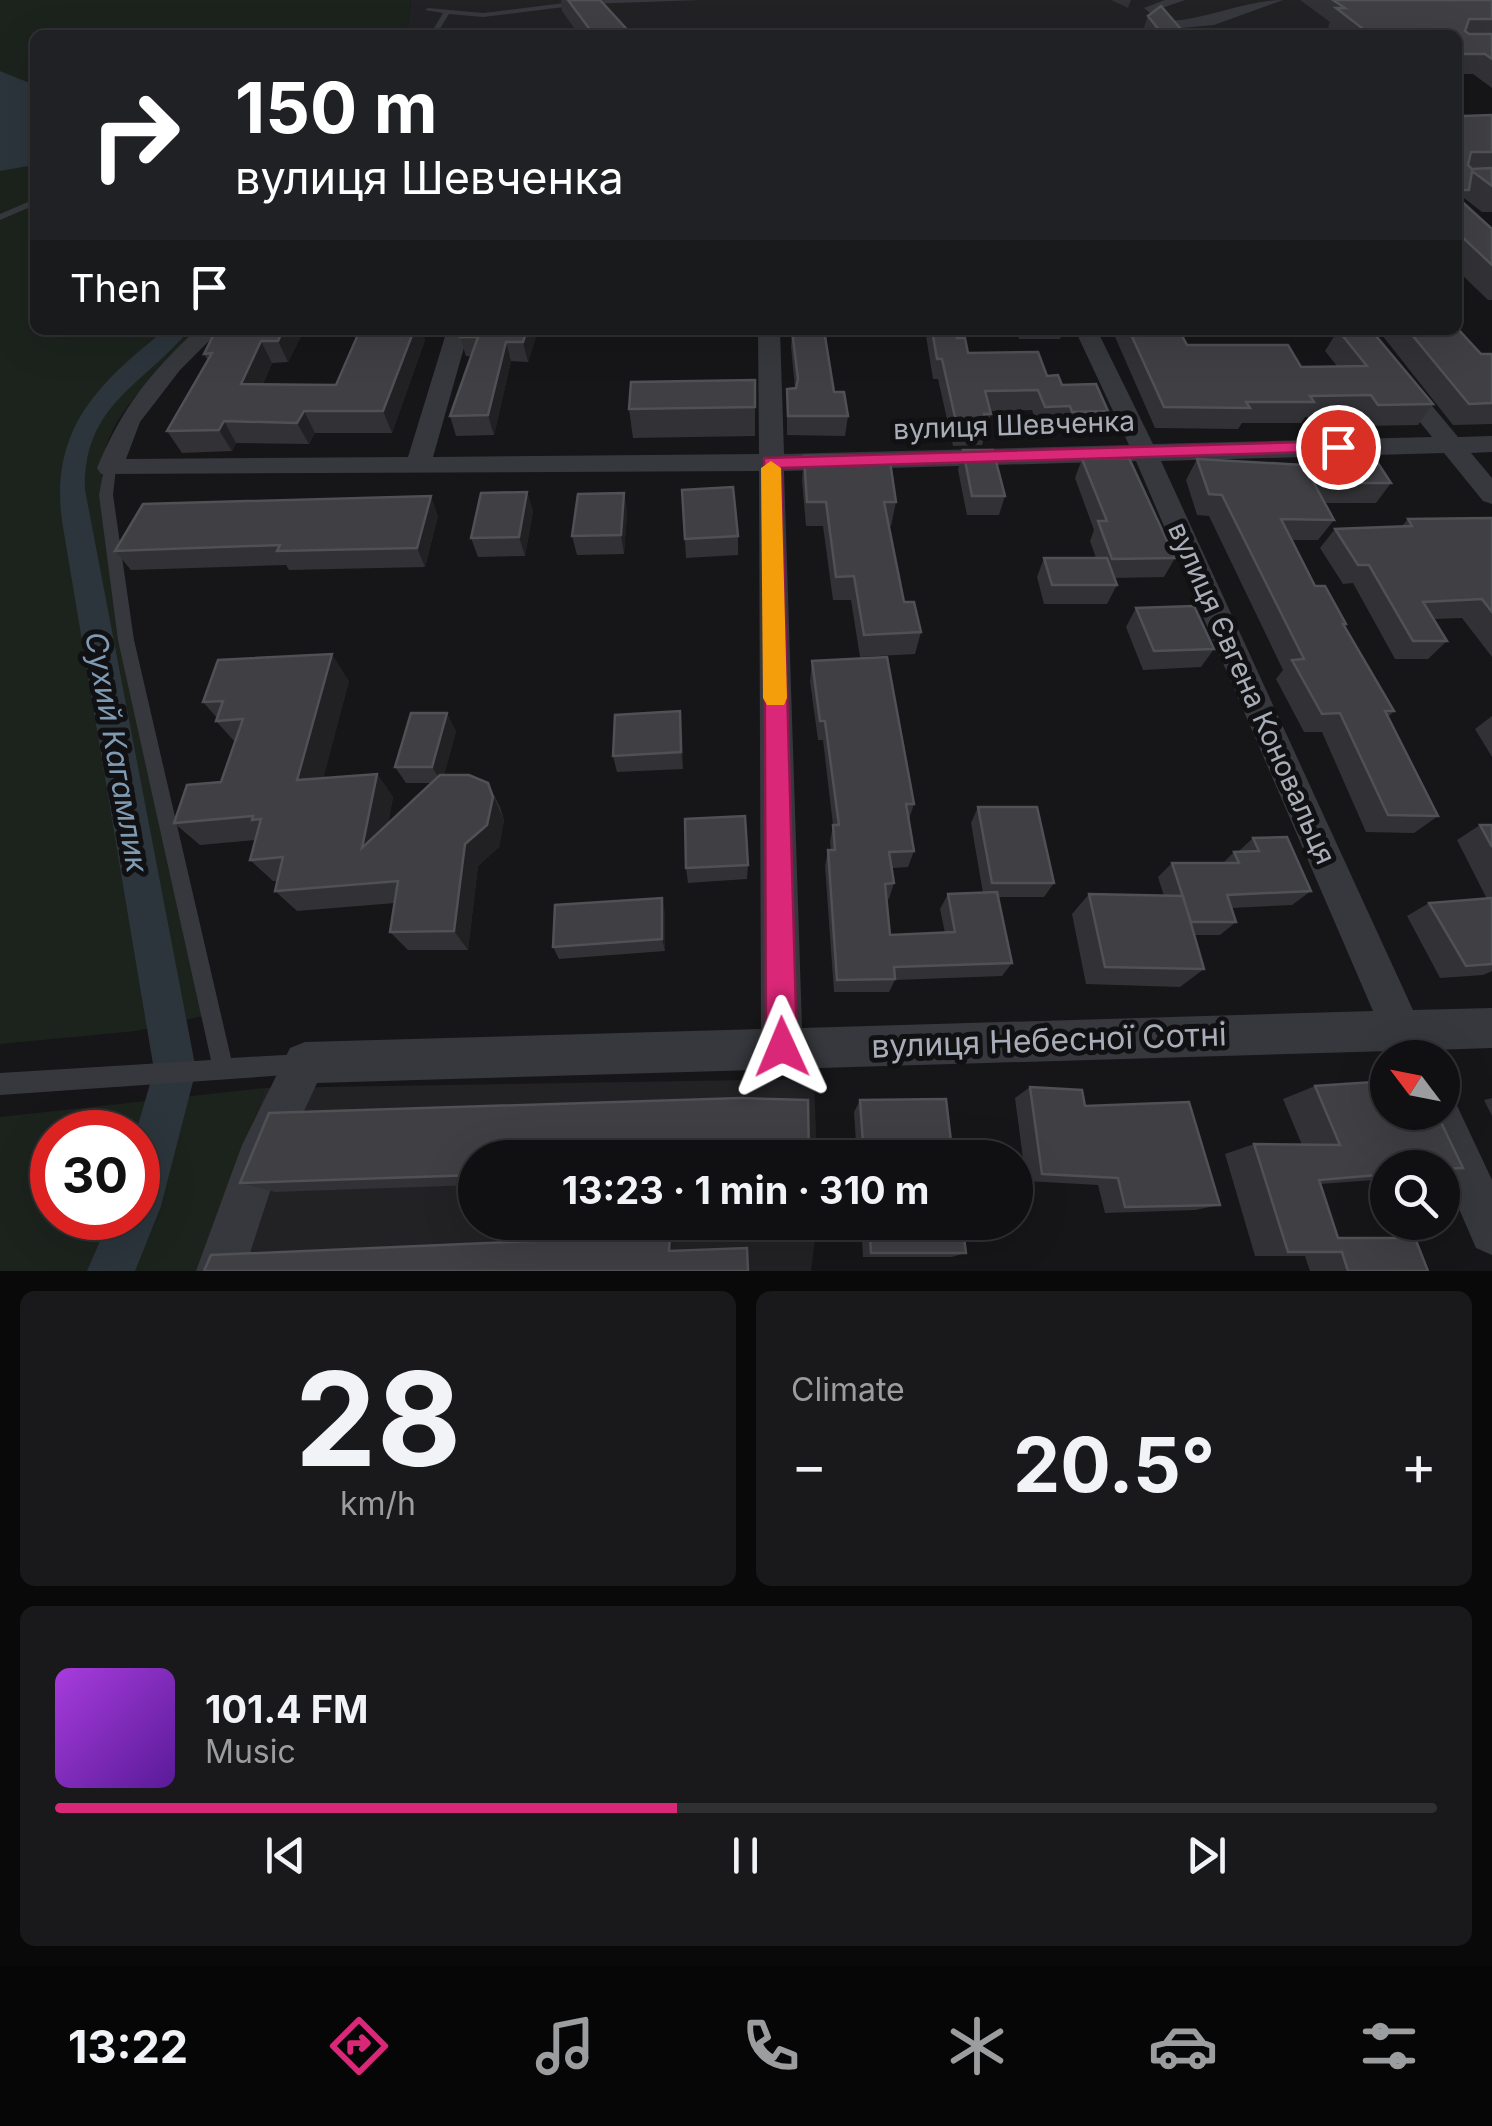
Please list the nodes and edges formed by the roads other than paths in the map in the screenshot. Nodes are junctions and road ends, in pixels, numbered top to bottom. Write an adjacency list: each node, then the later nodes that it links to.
1 (436, 0): 5 (lane)
2 (696, 0): 5 (lane)
3 (1179, 0): 6 (street)
4 (1277, 0): 6 (street)
5 (447, 12): 7 (lane)
6 (1209, 22): 8 (street)
7 (437, 30)
8 (1216, 30)
9 (30, 204): 10 (lane)
10 (0, 217)
11 (204, 335): 21 (street)
12 (457, 335): 20 (street)
13 (770, 335): 19 (street)
14 (1088, 335): 18 (street, вулиця Євгена Коновальця)
15 (1361, 335): 17 (street)
16 (1492, 444): 17 (street, вулиця Шевченка)
17 (1454, 445): 18 (street, вулиця Шевченка); 22 (street)
18 (1144, 451): 19 (street, вулиця Шевченка); 24 (street, вулиця Євгена Коновальця)
19 (771, 462): 20 (street, вулиця Шевченка); 27 (street)
20 (418, 465): 21 (street, вулиця Шевченка)
21 (110, 468): 29 (lane)
22 (1492, 494)
23 (1492, 1028): 25 (street, вулиця Небесної Сотні)
24 (1406, 1040)
25 (1429, 1040)
26 (1370, 1044): 27 (street, вулиця Небесної Сотні)
27 (782, 1047): 28 (street, вулиця Небесної Сотні)
28 (306, 1063): 29 (lane); 33 (street)
29 (223, 1068): 30 (lane)
30 (0, 1084)
31 (1446, 1130): 32 (street)
32 (1492, 1232)
33 (220, 1271)

